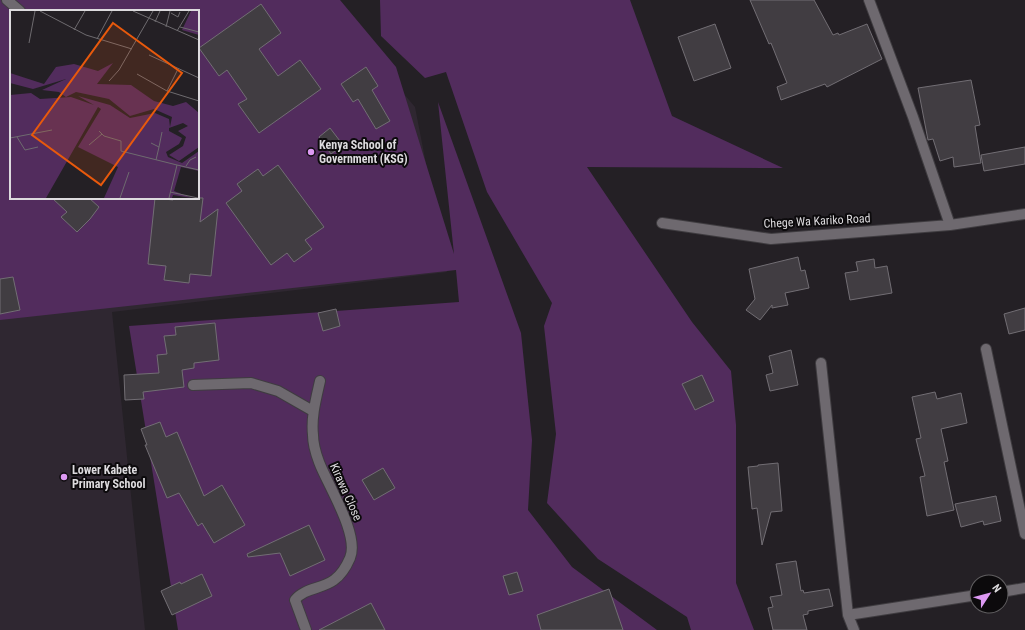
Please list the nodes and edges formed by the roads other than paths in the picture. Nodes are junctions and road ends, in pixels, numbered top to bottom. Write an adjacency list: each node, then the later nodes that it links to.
1 (7, 0): 3 (street)
2 (869, 0): 6 (street)
3 (19, 10)
4 (1025, 214): 6 (street, Chege Wa Kariko Road)
5 (662, 224): 6 (street, Chege Wa Kariko Road)
6 (950, 225)
7 (986, 349): 12 (street)
8 (821, 363): 16 (street)
9 (320, 381): 11 (street, Kirawa Close)
10 (193, 385): 11 (street)
11 (313, 411): 17 (street, Kirawa Close)
12 (1025, 534)
13 (1025, 588): 14 (street)
14 (1009, 591)
15 (969, 596): 16 (street)
16 (848, 615): 18 (street)
17 (306, 630)
18 (854, 630)

